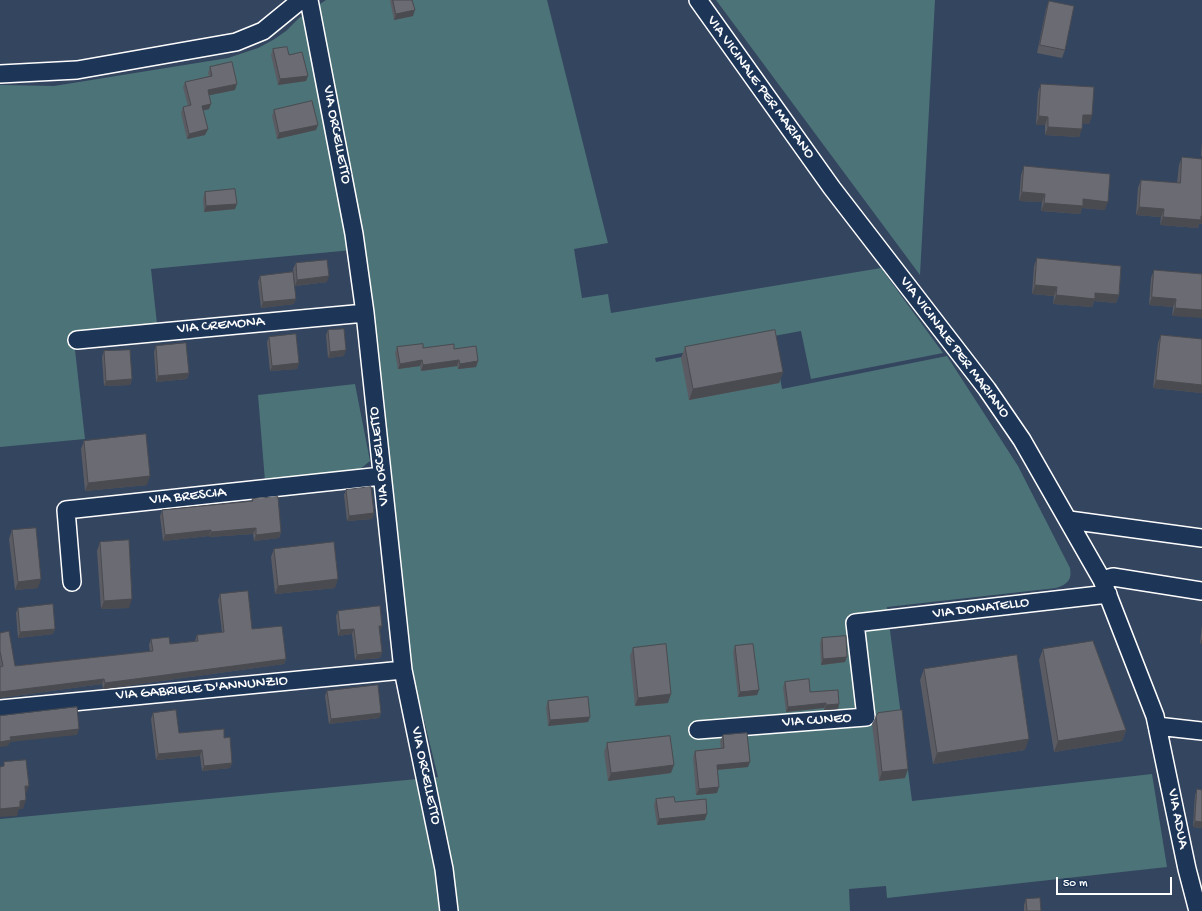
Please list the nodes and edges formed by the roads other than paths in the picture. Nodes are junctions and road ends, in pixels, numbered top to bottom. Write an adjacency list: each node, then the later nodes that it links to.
1 (301, 0): 4 (street)
2 (309, 0): 5 (street, VIA ORCELLETTO)
3 (698, 0): 8 (street, VIA VICINALE PER MARIANO)
4 (0, 74)
5 (365, 313): 6 (street, VIA CREMONA); 7 (street, VIA ORCELLETTO)
6 (77, 340)
7 (382, 476): 10 (street, VIA BRESCIA); 14 (street, VIA ORCELLETTO)
8 (1069, 520): 9 (street); 11 (street, VIA VICINALE PER MARIANO)
9 (1202, 538)
10 (72, 582)
11 (1105, 587): 12 (street, VIA DONATELLO); 13 (street, VIA DONATELLO); 16 (street, VIA VICINALE PER MARIANO)
12 (1202, 590)
13 (855, 623): 17 (street, VIA CUNEO)
14 (403, 670): 15 (street, VIA GABRIELE D'ANNUNZIO); 19 (street, VIA ORCELLETTO)
15 (0, 709)
16 (1157, 726): 18 (street); 20 (street, VIA ADUA)
17 (698, 730)
18 (1202, 731)
19 (449, 911)
20 (1198, 911)

